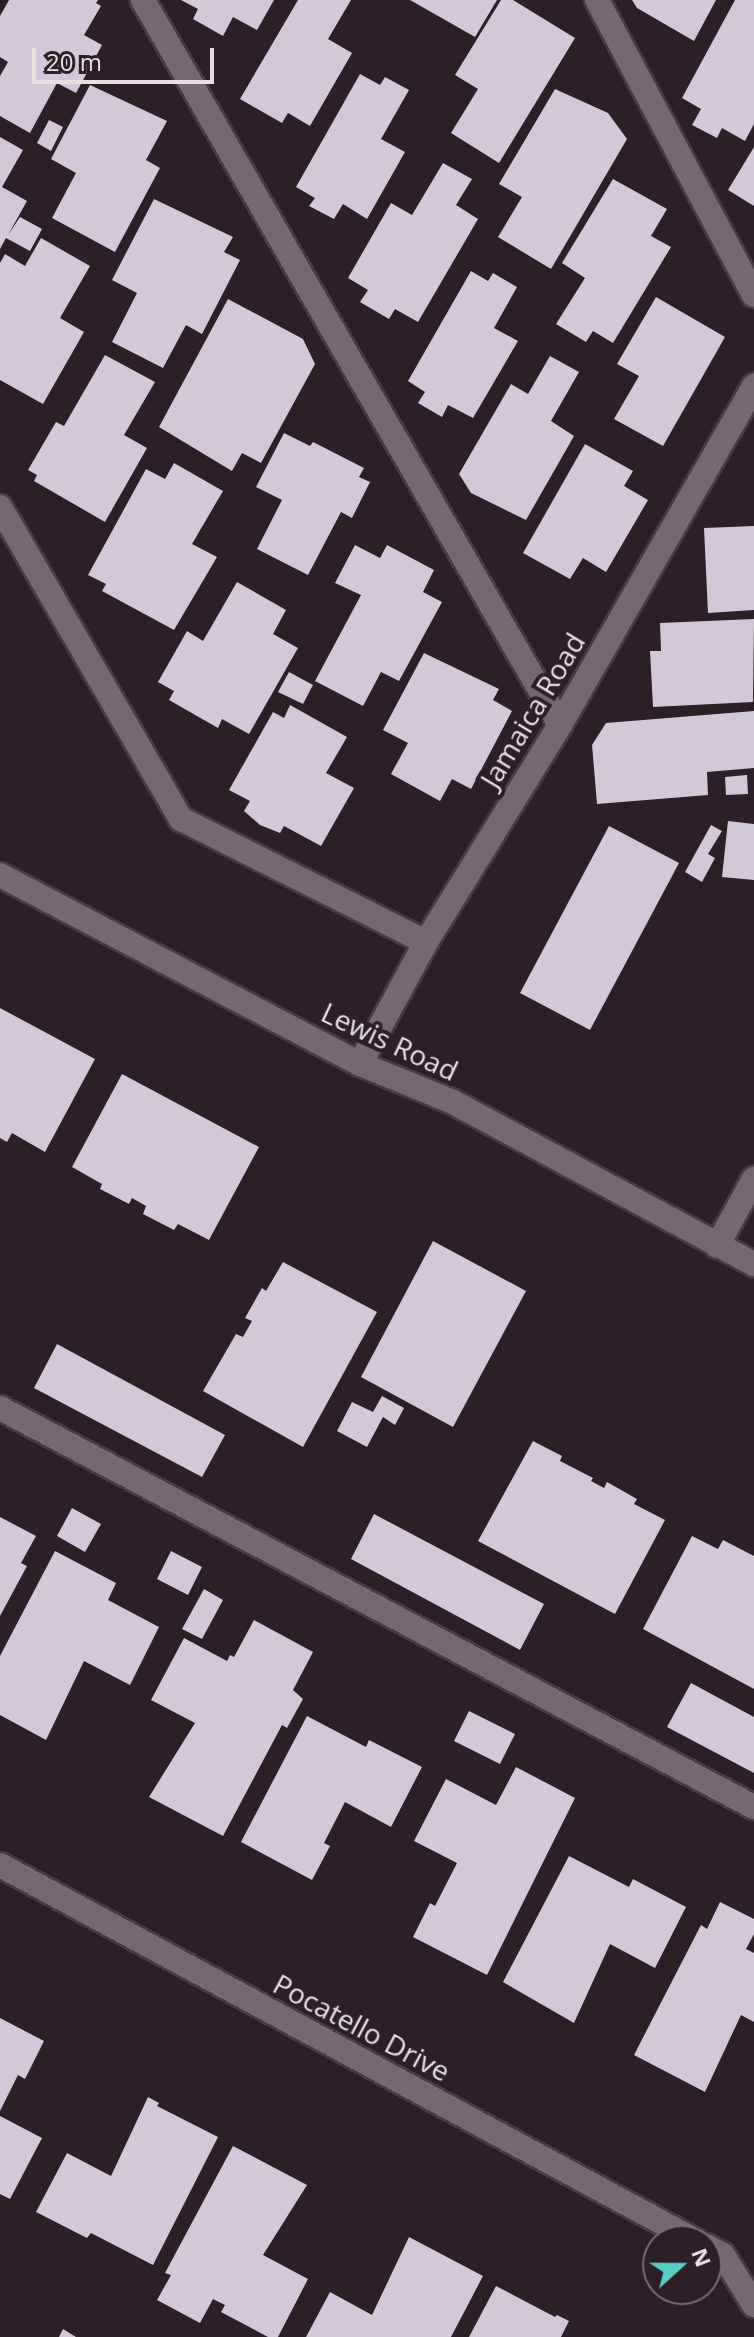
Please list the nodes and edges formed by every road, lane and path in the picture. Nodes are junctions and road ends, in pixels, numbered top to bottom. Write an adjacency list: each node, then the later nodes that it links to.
1 (143, 0): 6 (street)
2 (597, 0): 3 (street)
3 (754, 295)
4 (754, 386): 6 (street, Jamaica Road)
5 (0, 507): 8 (street)
6 (560, 725): 8 (street, Jamaica Road)
7 (0, 875): 9 (street, Lewis Road)
8 (426, 942): 9 (street, Jamaica Road)
9 (360, 1064): 11 (street, Lewis Road)
10 (754, 1179): 11 (street)
11 (717, 1246): 12 (street, Lewis Road)
12 (754, 1264)
13 (0, 1408): 14 (street)
14 (754, 1807)
15 (0, 1865): 16 (street, Pocatello Drive)
16 (666, 2225)
17 (722, 2254): 18 (street)
18 (754, 2305)

